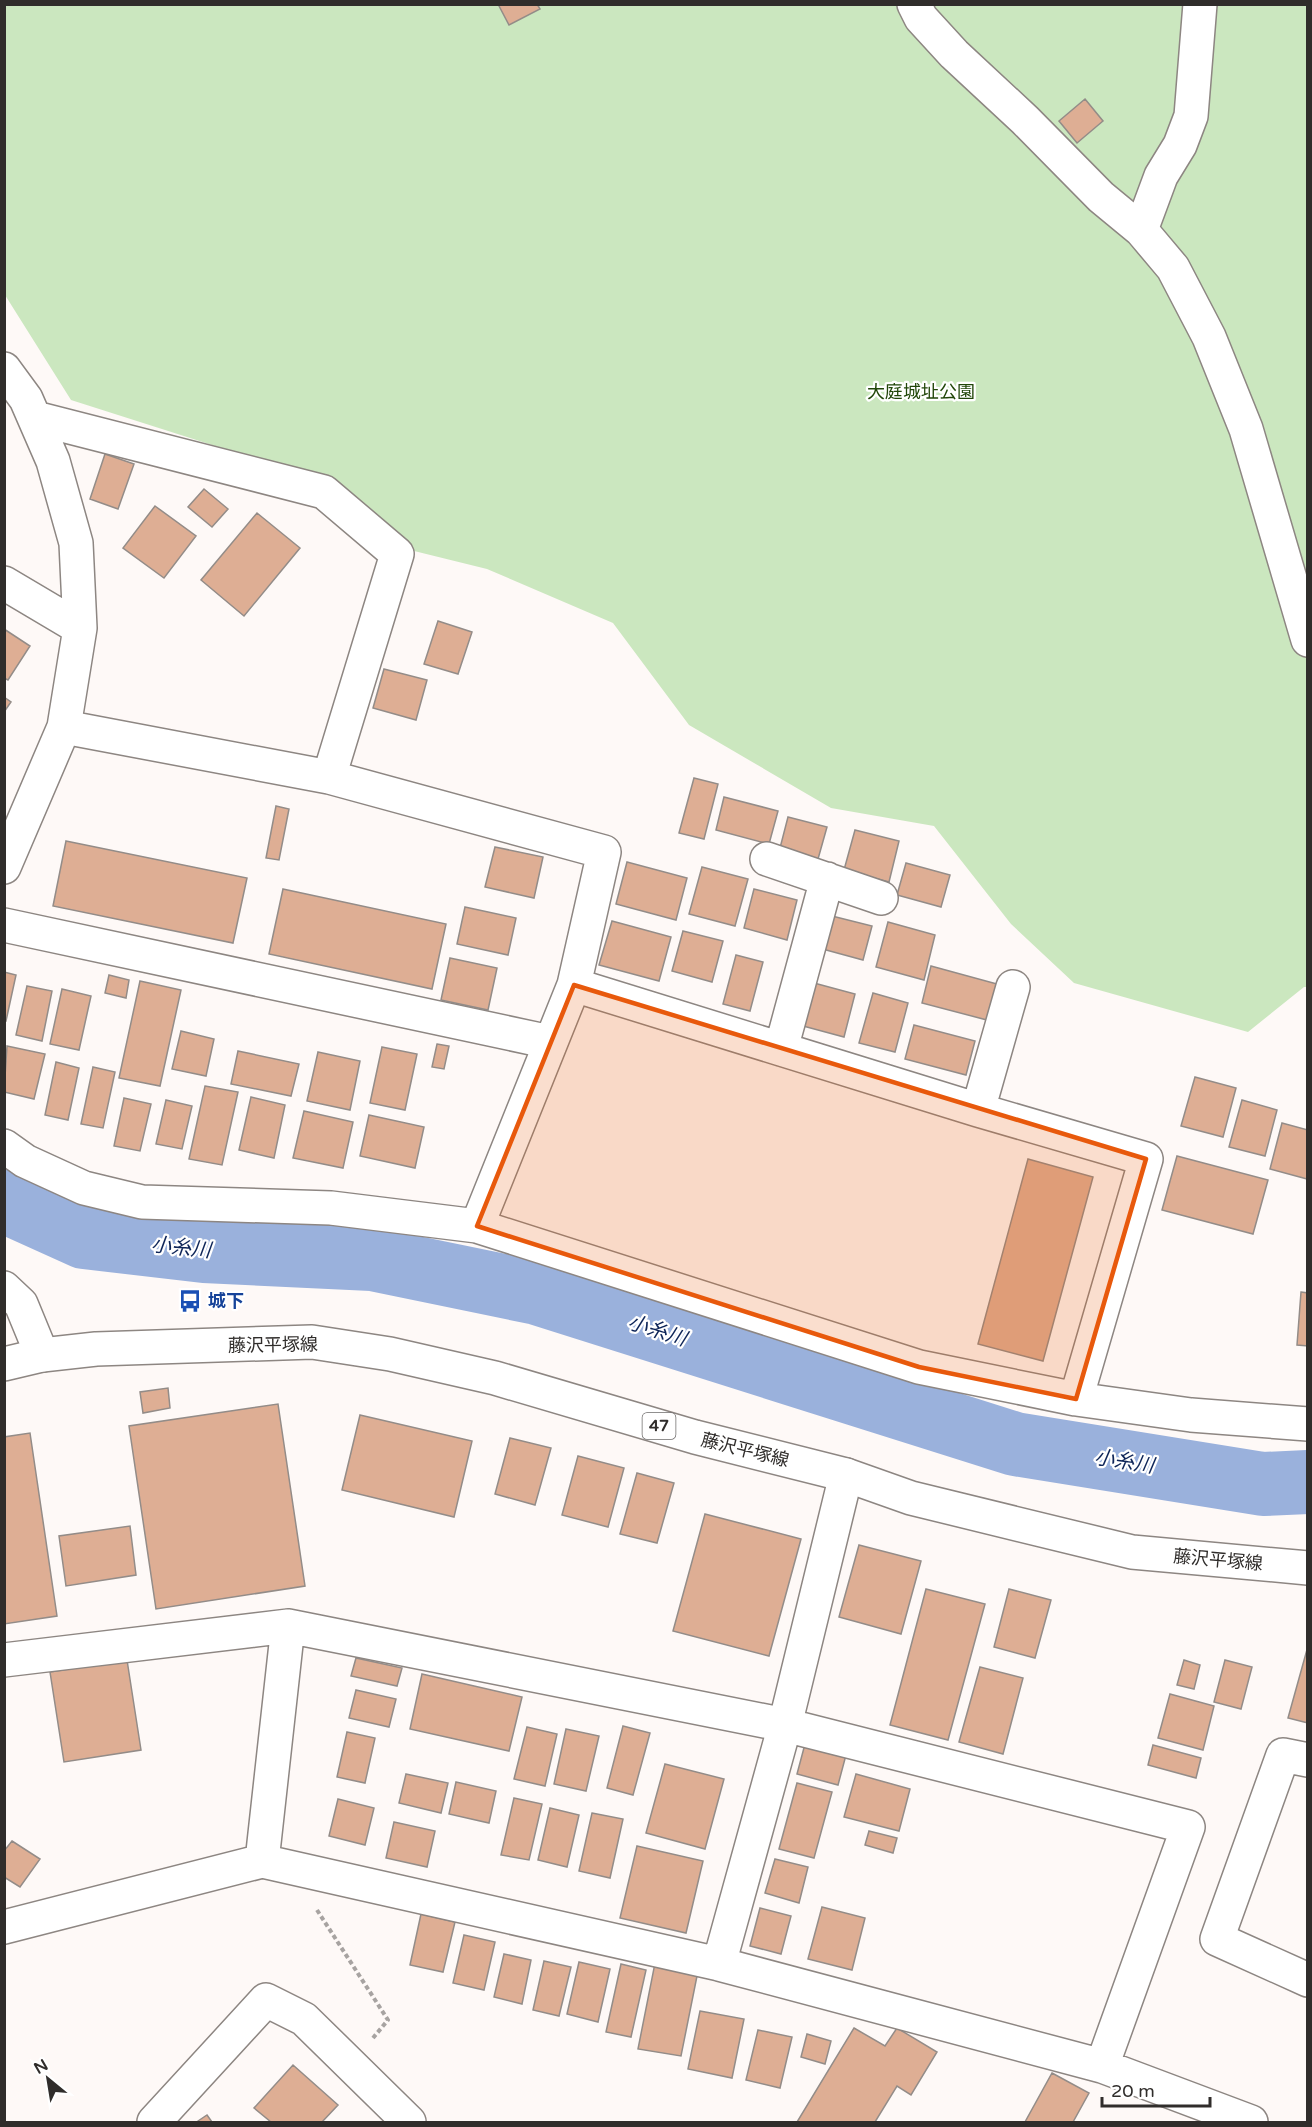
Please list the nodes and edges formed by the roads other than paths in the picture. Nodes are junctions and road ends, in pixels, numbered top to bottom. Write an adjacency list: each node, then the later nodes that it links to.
1 (1200, 4): 3 (street)
2 (927, 9): 3 (street)
3 (1141, 230): 8 (street)
4 (4, 369): 5 (street)
5 (35, 418): 7 (street); 10 (street)
6 (4, 583): 7 (street)
7 (80, 628): 9 (street)
8 (1308, 640)
9 (64, 727): 10 (street); 11 (street)
10 (329, 777): 16 (street)
11 (9, 846)
12 (766, 859): 13 (street)
13 (827, 879): 14 (street); 19 (street)
14 (881, 898)
15 (4, 925): 18 (street)
16 (574, 985): 18 (street); 19 (street)
17 (1013, 987): 20 (street)
18 (550, 1041): 22 (street)
19 (781, 1049): 20 (street)
20 (978, 1110): 26 (street)
21 (4, 1146): 22 (street)
22 (477, 1226): 26 (street)
23 (4, 1288): 24 (street)
24 (42, 1354): 25 (street, 藤沢平塚線 / 47); 28 (street, 藤沢平塚線 / 47)
25 (4, 1364)
26 (1076, 1399): 27 (street)
27 (1308, 1424)
28 (846, 1475): 29 (street, 藤沢平塚線 / 47); 32 (street)
29 (1308, 1568)
30 (288, 1626): 31 (street); 32 (street); 34 (street)
31 (4, 1660)
32 (785, 1725): 36 (street); 38 (street)
33 (1308, 1760): 37 (street)
34 (275, 1864): 35 (street); 36 (street)
35 (4, 1927)
36 (719, 1964): 38 (street)
37 (1308, 1980)
38 (1102, 2066): 41 (street)
39 (154, 2122): 40 (street)
40 (410, 2122)
41 (1251, 2122)

